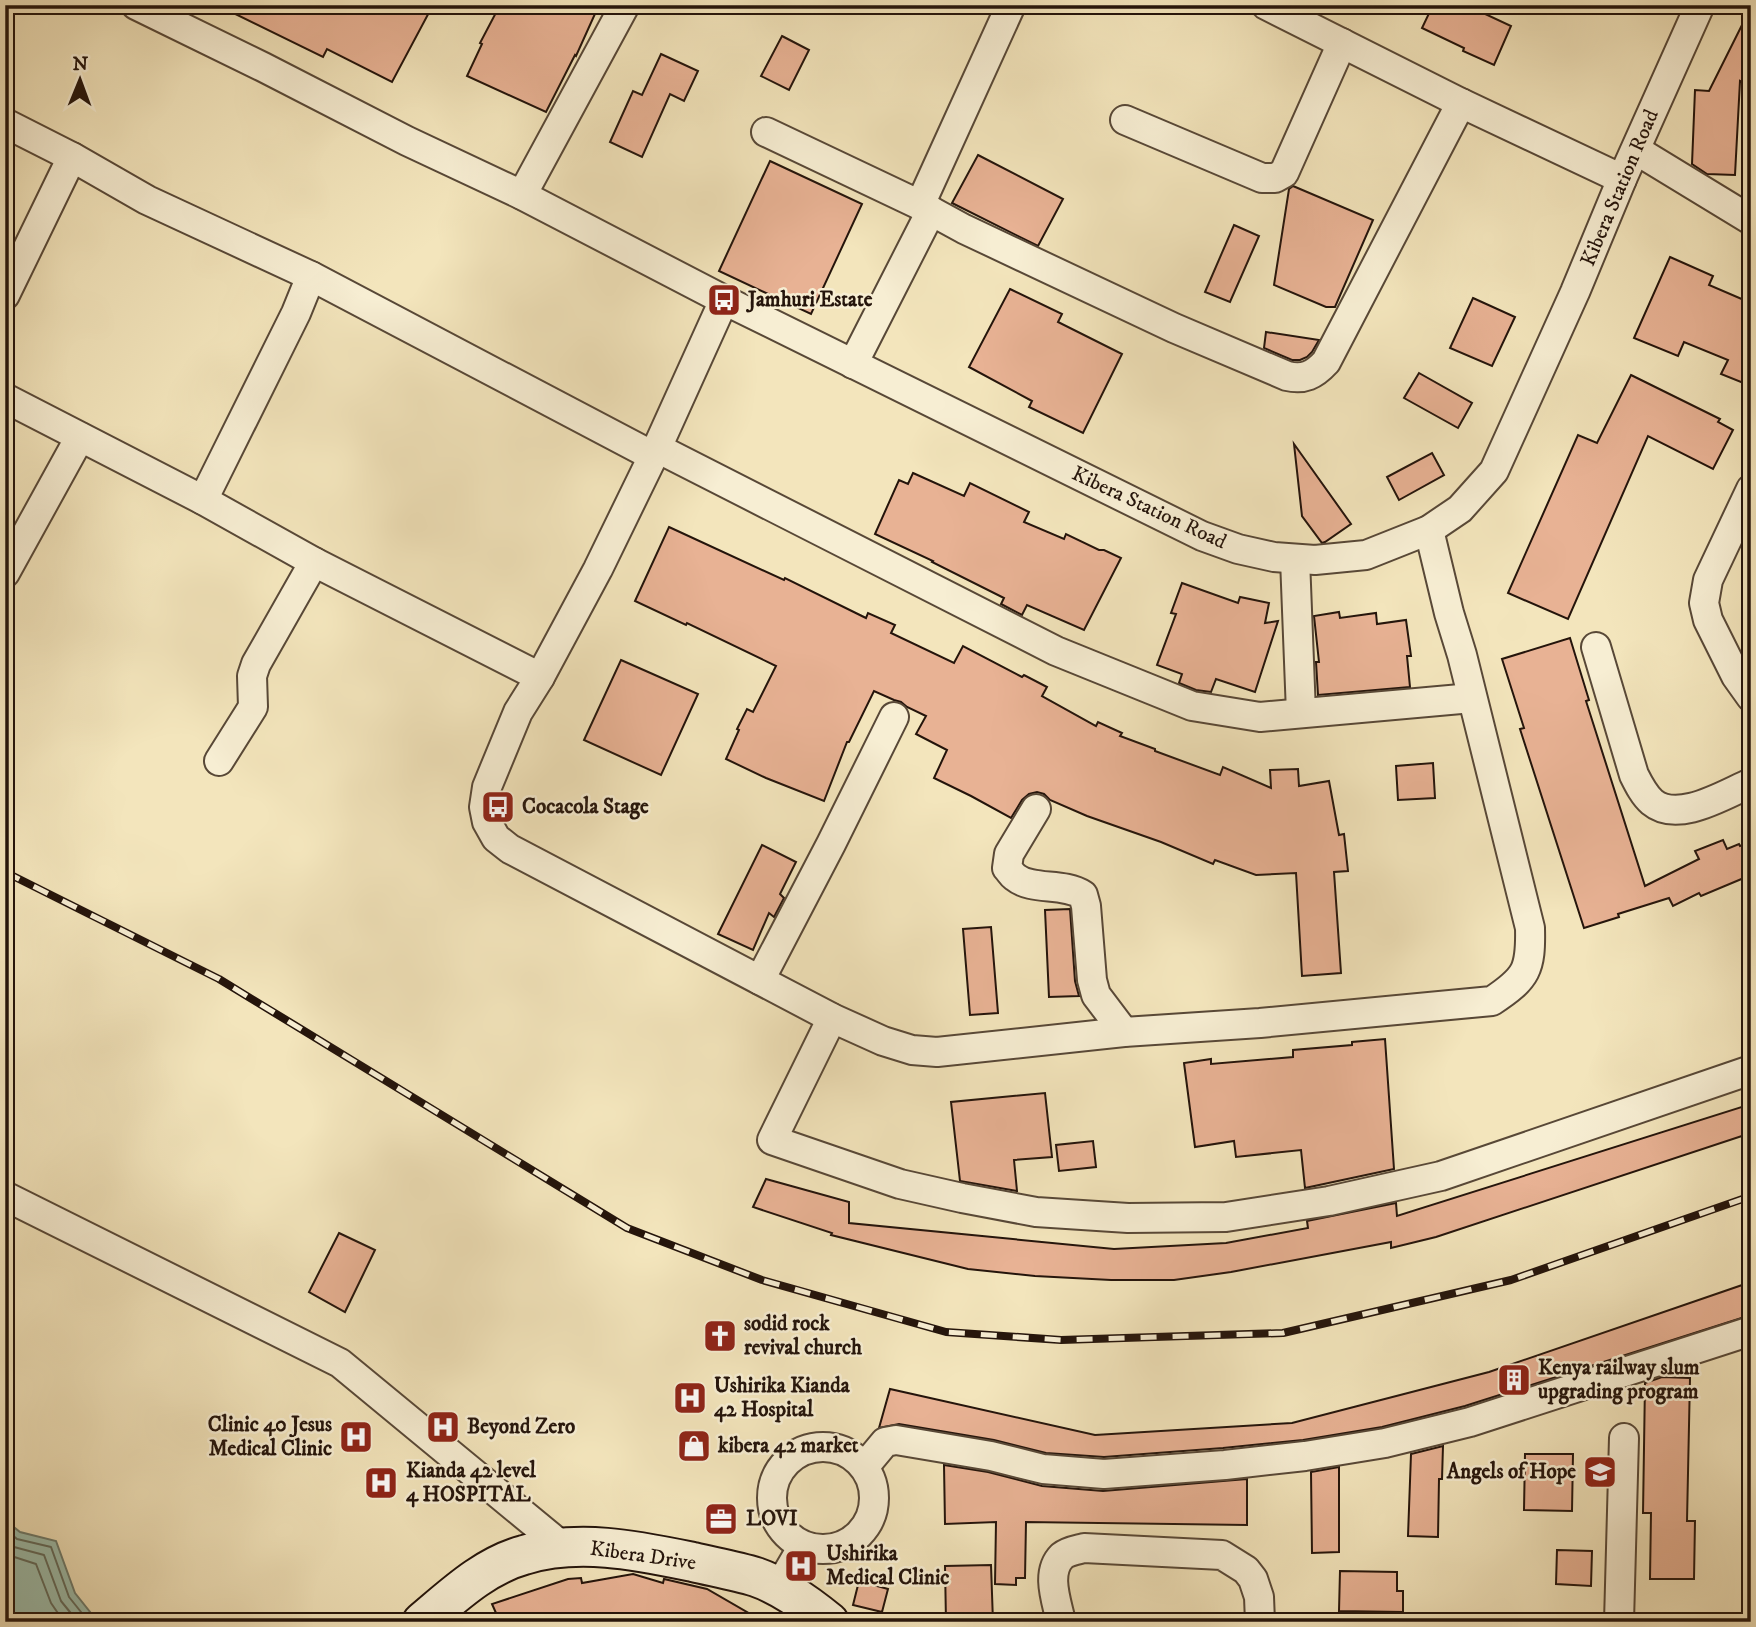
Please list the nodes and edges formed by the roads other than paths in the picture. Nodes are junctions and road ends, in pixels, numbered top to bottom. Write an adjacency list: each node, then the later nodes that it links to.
1 (136, 5): 14 (street, Kibera Station Road)
2 (625, 5): 14 (street)
3 (1011, 5): 15 (street)
4 (1266, 5): 6 (street)
5 (1700, 5): 11 (street, Kibera Station Road)
6 (1342, 43): 7 (street); 8 (street)
7 (1461, 103): 13 (street); 15 (street)
8 (1125, 120)
9 (5, 123): 12 (street)
10 (766, 132): 15 (street)
11 (1636, 150): 13 (street, Kibera Station Road); 16 (street)
12 (72, 156): 17 (street); 18 (street)
13 (1622, 179): 27 (street, Kibera Station Road)
14 (522, 195): 19 (street, Kibera Station Road)
15 (926, 208): 20 (street)
16 (1751, 220)
17 (311, 276): 23 (street); 25 (street)
18 (5, 295)
19 (724, 300): 20 (street, Kibera Station Road); 23 (street)
20 (853, 364): 28 (street, Kibera Station Road)
21 (5, 398): 22 (street)
22 (80, 437): 25 (street); 30 (street)
23 (655, 452): 32 (street); 35 (street)
24 (1751, 489): 26 (street)
25 (203, 500): 29 (street)
26 (1745, 518): 33 (street)
27 (1429, 530): 28 (street, Kibera Station Road); 34 (street)
28 (1294, 559): 35 (street)
29 (314, 562): 32 (street); 37 (street)
30 (5, 573)
31 (1596, 647): 38 (street)
32 (540, 677): 40 (street)
33 (1751, 697)
34 (1472, 698): 35 (street); 42 (street)
35 (1301, 713)
36 (894, 717): 40 (street)
37 (219, 761)
38 (1751, 783)
39 (1036, 808): 42 (street)
40 (760, 980): 41 (street)
41 (832, 1018): 42 (street); 43 (street)
42 (1124, 1032)
43 (1751, 1070)
44 (5, 1196): 49 (street)
45 (1751, 1331): 47 (street)
46 (1624, 1438): 55 (street)
47 (865, 1466): 48 (street); 48 (street)
48 (803, 1546): 50 (street)
49 (563, 1547): 50 (street, Kibera Drive); 51 (street, Kibera Drive)
50 (779, 1587): 52 (street, Kibera Drive)
51 (422, 1622)
52 (829, 1622)
53 (1061, 1622): 54 (street)
54 (1260, 1622)
55 (1619, 1622)

